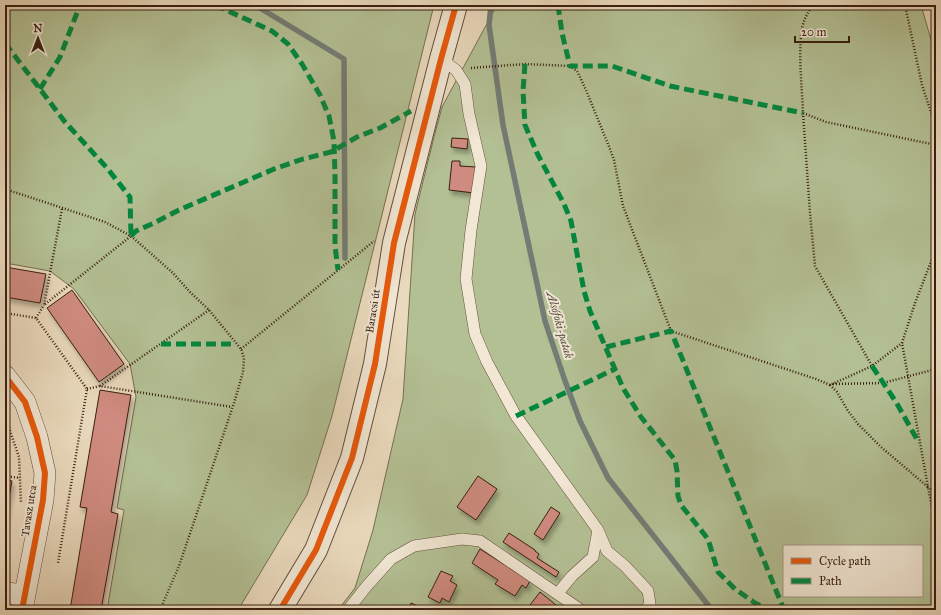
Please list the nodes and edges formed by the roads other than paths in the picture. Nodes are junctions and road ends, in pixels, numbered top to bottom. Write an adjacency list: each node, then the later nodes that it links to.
1 (456, 5): 2 (street, Baracsi út)
2 (441, 59): 4 (lane); 9 (street, Baracsi út)
3 (5, 376): 8 (street, Tavasz utca)
4 (598, 530): 5 (lane); 6 (lane)
5 (608, 551): 6 (lane); 12 (lane)
6 (593, 556): 7 (lane)
7 (558, 593): 10 (lane); 11 (lane)
8 (17, 599)
9 (280, 610)
10 (348, 610)
11 (581, 610)
12 (645, 610)

